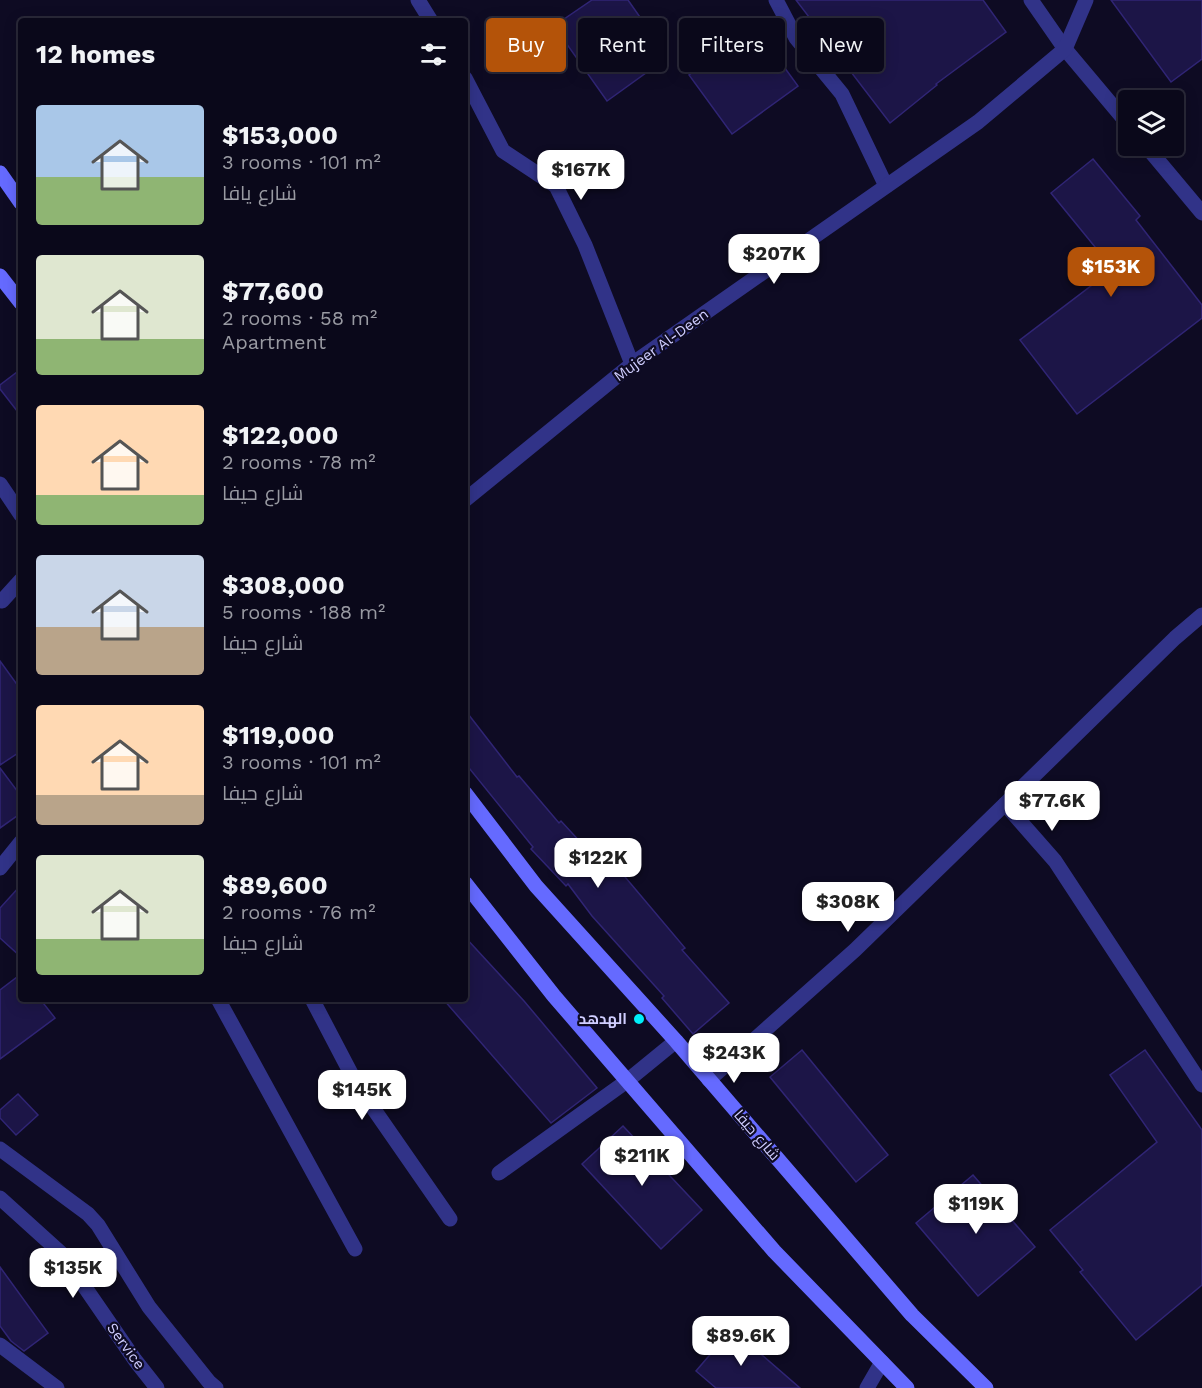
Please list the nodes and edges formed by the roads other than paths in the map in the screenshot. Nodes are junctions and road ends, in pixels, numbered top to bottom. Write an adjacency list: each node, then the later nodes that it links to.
1 (418, 0): 5 (street)
2 (776, 0): 11 (street)
3 (1031, 0): 6 (street)
4 (1086, 0): 6 (street)
5 (429, 18)
6 (1065, 49): 8 (street); 11 (street, Mujeer Al-Deen)
7 (468, 84): 16 (street)
8 (1118, 112)
9 (1154, 156): 13 (street)
10 (0, 174): 12 (main road)
11 (886, 186): 16 (street, Mujeer Al-Deen)
12 (18, 199)
13 (1202, 213)
14 (0, 276): 15 (main road)
15 (18, 299)
16 (632, 364): 18 (street, Mujeer Al-Deen)
17 (0, 484): 19 (street)
18 (468, 498)
19 (18, 511)
20 (18, 583): 21 (street)
21 (2, 601)
22 (1202, 615): 24 (street)
23 (468, 797): 30 (main road, شارع حيفا)
24 (1005, 804): 31 (street); 33 (street)
25 (18, 846): 26 (street)
26 (0, 868)
27 (468, 887): 32 (main road)
28 (220, 1002): 38 (street)
29 (314, 1002): 37 (street)
30 (676, 1041): 31 (main road, شارع حيفا); 32 (street)
31 (709, 1080): 46 (main road, شارع حيفا)
32 (627, 1081): 35 (street); 40 (main road)
33 (1202, 1085)
34 (0, 1149): 43 (street)
35 (499, 1173)
36 (0, 1198): 42 (street, Service)
37 (450, 1219)
38 (355, 1249)
39 (0, 1345): 41 (street)
40 (882, 1362): 44 (street); 45 (main road)
41 (57, 1388)
42 (157, 1388)
43 (216, 1388)
44 (867, 1388)
45 (907, 1388)
46 (986, 1388)

